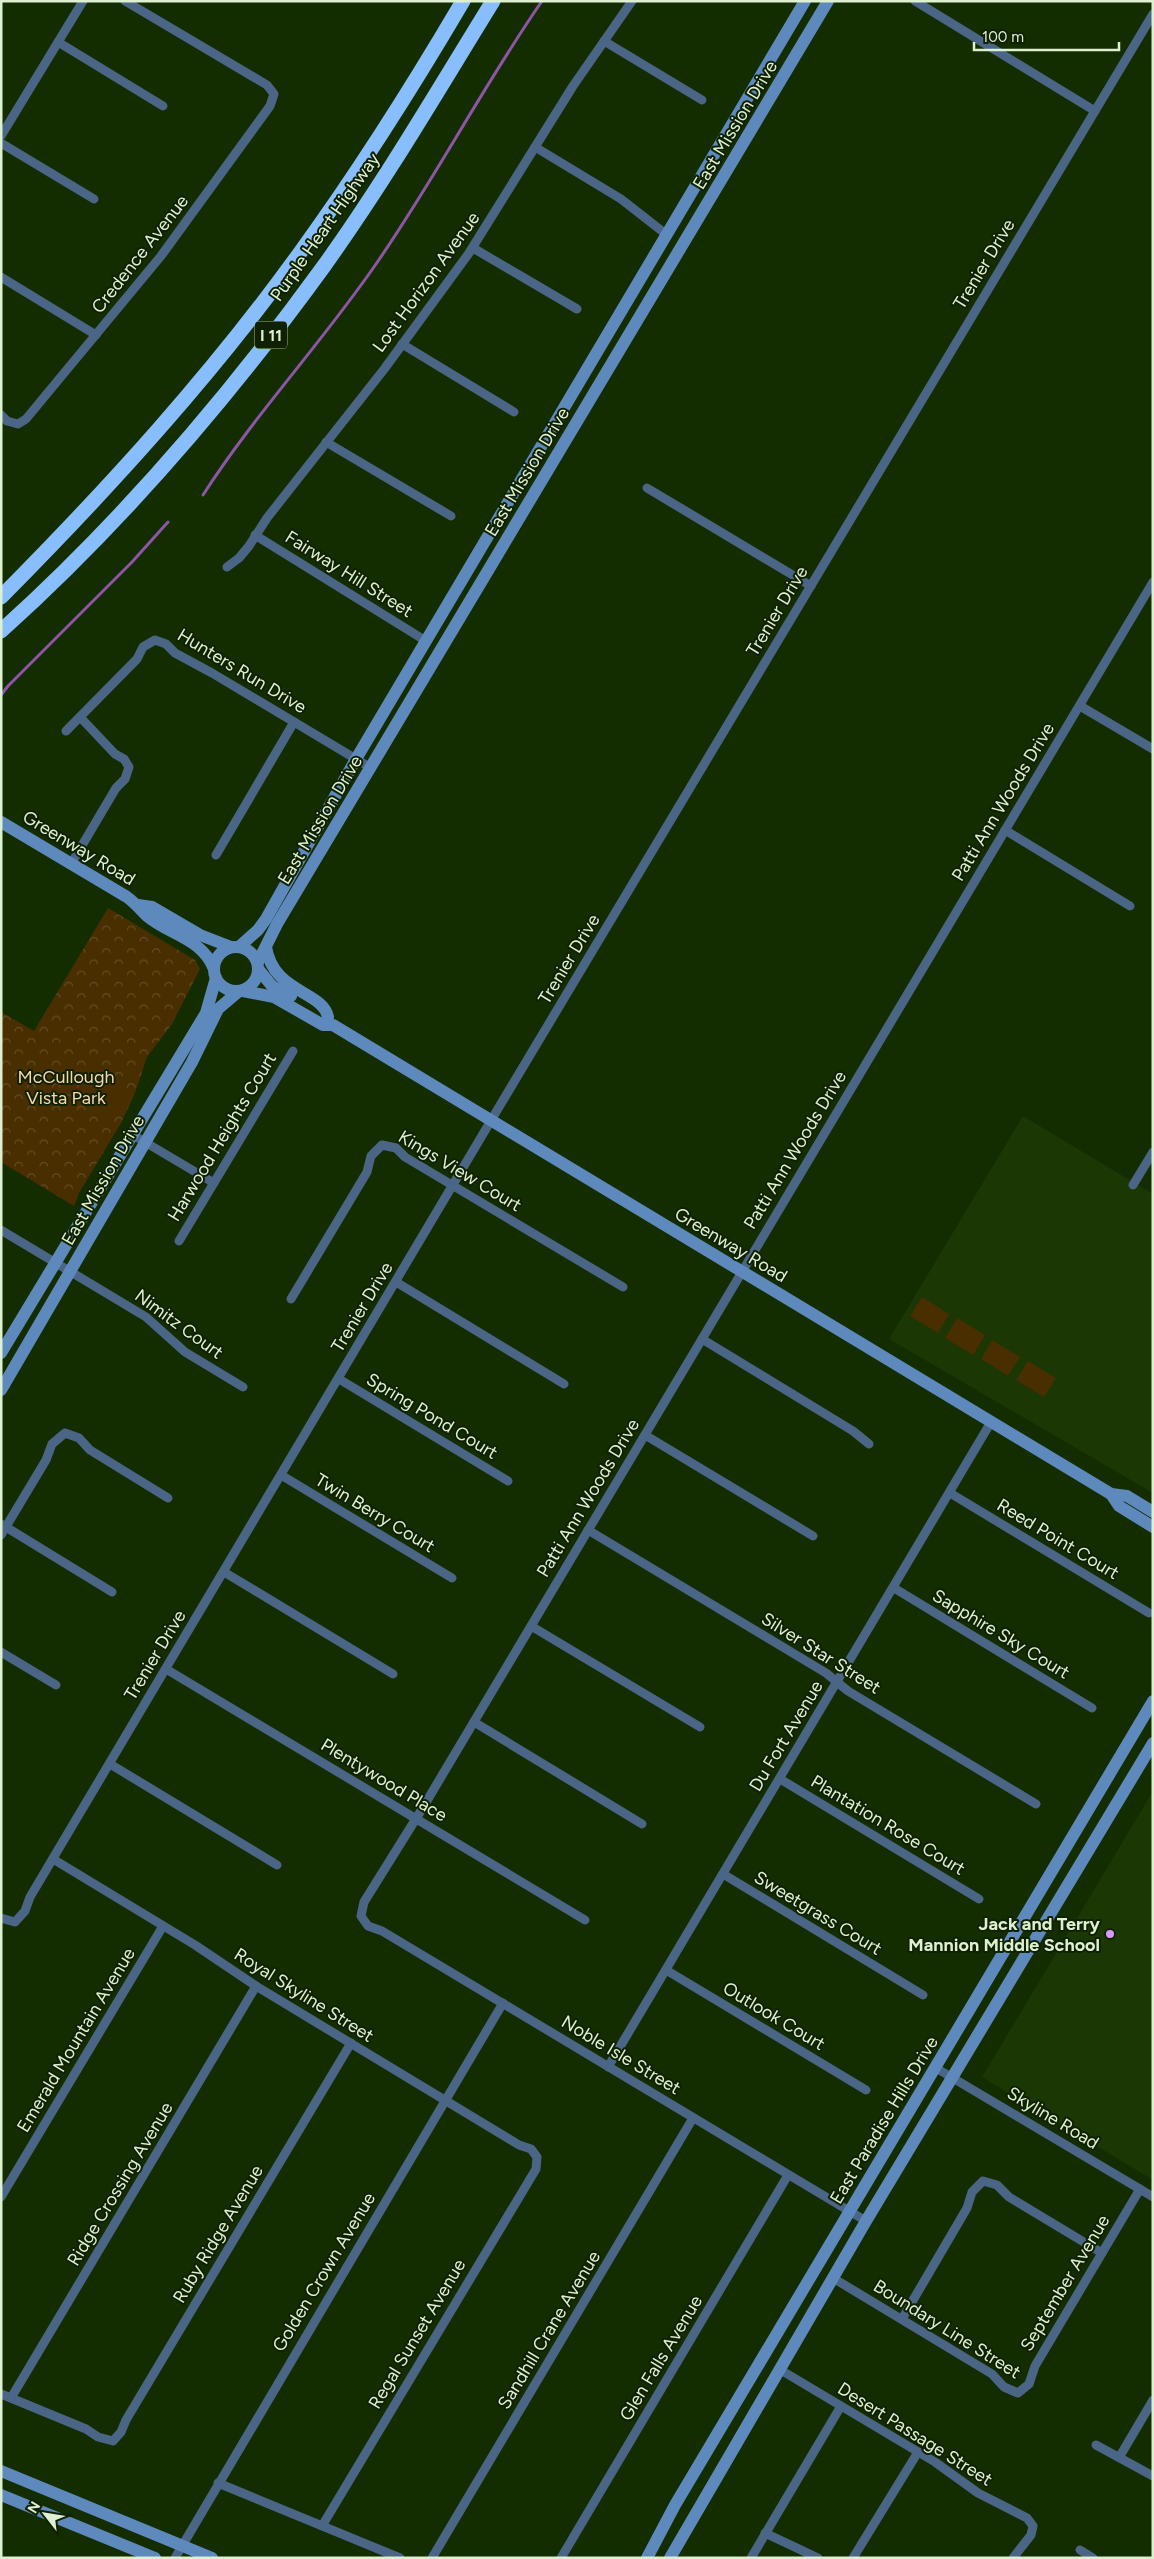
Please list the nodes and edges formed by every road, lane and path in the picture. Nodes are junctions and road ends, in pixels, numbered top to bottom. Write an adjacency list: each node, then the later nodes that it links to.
1 (83, 1): 11 (street)
2 (125, 1): 23 (street, Credence Avenue)
3 (462, 1): 35 (highway, Purple Heart Highway / I 11)
4 (493, 1): 36 (highway, Purple Heart Highway / I 11)
5 (632, 1): 10 (street, Lost Horizon Avenue)
6 (805, 1): 19 (street, East Mission Drive)
7 (828, 1): 25 (street, East Mission Drive)
8 (915, 1): 14 (street)
9 (1153, 14): 14 (street, Trenier Drive)
10 (604, 41): 12 (street); 17 (street, Lost Horizon Avenue)
11 (58, 42): 13 (street); 15 (street)
12 (702, 100)
13 (163, 106)
14 (1094, 111): 34 (street, Trenier Drive)
15 (1, 136)
16 (1, 143): 18 (street)
17 (535, 147): 19 (street); 20 (street, Lost Horizon Avenue)
18 (94, 199)
19 (667, 235): 25 (street); 37 (street, East Mission Drive)
20 (473, 248): 22 (street); 24 (street, Lost Horizon Avenue)
21 (1, 278): 23 (street)
22 (576, 310)
23 (96, 335): 27 (street, Credence Avenue)
24 (402, 344): 26 (street); 28 (street, Lost Horizon Avenue)
25 (620, 352): 44 (street, East Mission Drive)
26 (514, 412)
27 (1, 415)
28 (326, 442): 30 (street); 31 (street, Lost Horizon Avenue)
29 (647, 488): 34 (street)
30 (451, 516)
31 (255, 535): 32 (street, Lost Horizon Avenue); 37 (street, Fairway Hill Street)
32 (227, 566)
33 (1153, 582): 38 (street, Patti Ann Woods Drive)
34 (811, 586): 58 (street, Trenier Drive)
35 (1, 597)
36 (1, 631)
37 (426, 641): 43 (street, East Mission Drive)
38 (1080, 706): 42 (street); 46 (street, Patti Ann Woods Drive)
39 (80, 717): 40 (street, Hunters Run Drive); 41 (street, Hunters Run Drive); 48 (street)
40 (294, 722): 43 (street, Hunters Run Drive); 47 (street)
41 (66, 731)
42 (1153, 749)
43 (356, 759): 44 (street, Hunters Run Drive); 51 (street, East Mission Drive)
44 (371, 768): 52 (street, East Mission Drive)
45 (1, 822): 48 (street, Greenway Road)
46 (1005, 830): 50 (street); 69 (street, Patti Ann Woods Drive)
47 (216, 855)
48 (72, 864): 49 (street, Greenway Road)
49 (138, 905): 51 (street, Greenway Road); 54 (street, Greenway Road)
50 (1130, 906)
51 (236, 946): 53 (street); 54 (street)
52 (266, 947): 53 (street, East Mission Drive); 56 (street)
53 (259, 966): 55 (street); 56 (street, Greenway Road)
54 (215, 973): 55 (street); 59 (street, East Mission Drive)
55 (240, 991): 56 (street, Greenway Road); 60 (street, East Mission Drive)
56 (331, 1021): 58 (street, Greenway Road)
57 (293, 1051): 62 (street, Harwood Heights Court)
58 (491, 1120): 64 (street, Trenier Drive); 69 (street, Greenway Road)
59 (133, 1134): 60 (street); 67 (street, East Mission Drive)
60 (145, 1141): 62 (street); 68 (street, East Mission Drive)
61 (1153, 1152): 63 (street)
62 (214, 1183): 66 (street, Harwood Heights Court)
63 (1133, 1185)
64 (454, 1186): 70 (street, Trenier Drive); 71 (street, Kings View Court); 72 (street, Kings View Court)
65 (1, 1230): 67 (street, Nimitz Court)
66 (179, 1240)
67 (56, 1262): 68 (street, Nimitz Court); 74 (street, East Mission Drive)
68 (71, 1272): 77 (street, Nimitz Court); 78 (street, East Mission Drive)
69 (742, 1272): 73 (street, Patti Ann Woods Drive); 79 (street, Greenway Road)
70 (396, 1282): 75 (street, Trenier Drive); 76 (street)
71 (623, 1288)
72 (291, 1299)
73 (702, 1339): 80 (street, Patti Ann Woods Drive); 81 (street)
74 (1, 1353)
75 (338, 1379): 82 (street, Trenier Drive); 83 (street, Spring Pond Court)
76 (564, 1384)
77 (242, 1387)
78 (1, 1390)
79 (991, 1422): 84 (street, Du Fort Avenue); 85 (street, Greenway Road)
80 (645, 1435): 90 (street, Patti Ann Woods Drive); 91 (street)
81 (869, 1444)
82 (281, 1475): 92 (street, Trenier Drive); 93 (street, Twin Berry Court)
83 (508, 1481)
84 (950, 1493): 94 (street, Du Fort Avenue); 96 (street, Reed Point Court)
85 (1111, 1494): 87 (street, Greenway Road); 88 (street, Greenway Road)
86 (168, 1498): 89 (street)
87 (1153, 1512)
88 (1153, 1527)
89 (3, 1529): 95 (street)
90 (588, 1530): 97 (street, Patti Ann Woods Drive); 101 (street, Silver Star Street)
91 (813, 1536)
92 (224, 1572): 99 (street, Trenier Drive); 100 (street)
93 (452, 1578)
94 (894, 1588): 101 (street, Du Fort Avenue); 104 (street, Sapphire Sky Court)
95 (112, 1592)
96 (1149, 1613)
97 (531, 1626): 105 (street, Patti Ann Woods Drive); 106 (street)
98 (1, 1652): 102 (street)
99 (166, 1668): 108 (street, Trenier Drive); 111 (street, Plentywood Place)
100 (393, 1674)
101 (838, 1682): 109 (street, Du Fort Avenue); 110 (street, Silver Star Street)
102 (56, 1685)
103 (1153, 1701): 127 (street, East Paradise Hills Drive)
104 (1092, 1708)
105 (474, 1722): 111 (street, Patti Ann Woods Drive); 112 (street)
106 (700, 1727)
107 (1153, 1743): 128 (street, East Paradise Hills Drive)
108 (110, 1764): 113 (street, Trenier Drive); 114 (street)
109 (780, 1779): 115 (street, Du Fort Avenue); 116 (street, Plantation Rose Court)
110 (1036, 1804)
111 (416, 1819): 117 (street, Patti Ann Woods Drive); 119 (street, Plentywood Place)
112 (642, 1824)
113 (53, 1859): 118 (street, Trenier Drive); 120 (street, Royal Skyline Street)
114 (277, 1865)
115 (723, 1874): 121 (street, Du Fort Avenue); 123 (street, Sweetgrass Court)
116 (979, 1899)
117 (361, 1916): 124 (street, Noble Isle Street)
118 (1, 1918)
119 (585, 1920)
120 (163, 1926): 122 (street, Royal Skyline Street); 135 (street, Emerald Mountain Avenue)
121 (666, 1970): 126 (street, Du Fort Avenue); 129 (street, Outlook Court)
122 (256, 1986): 125 (street, Royal Skyline Street); 145 (street, Ridge Crossing Avenue)
123 (923, 1995)
124 (503, 2003): 126 (street, Noble Isle Street); 130 (street, Golden Crown Avenue)
125 (351, 2043): 130 (street, Royal Skyline Street); 145 (street, Ruby Ridge Avenue)
126 (608, 2066): 131 (street, Noble Isle Street)
127 (936, 2068): 128 (street, Skyline Road); 137 (street, East Paradise Hills Drive)
128 (953, 2078): 134 (street, Skyline Road); 138 (street, East Paradise Hills Drive)
129 (866, 2090)
130 (446, 2101): 132 (street, Royal Skyline Street); 153 (street, Golden Crown Avenue)
131 (694, 2118): 133 (street, Noble Isle Street); 163 (street, Sandhill Crane Avenue)
132 (537, 2158): 155 (street, Regal Sunset Avenue)
133 (788, 2175): 137 (street, Noble Isle Street); 164 (street, Glen Falls Avenue)
134 (1140, 2190): 136 (street, Skyline Road); 139 (street, September Avenue)
135 (1, 2197)
136 (1153, 2197)
137 (849, 2212): 138 (street, Noble Isle Street); 165 (street, East Paradise Hills Drive)
138 (866, 2221): 140 (street, East Paradise Hills Drive)
139 (1102, 2253): 141 (street); 143 (street, September Avenue)
140 (833, 2278): 141 (street, Boundary Line Street); 142 (street, East Paradise Hills Drive)
141 (902, 2319): 143 (street, Boundary Line Street)
142 (780, 2369): 147 (street, Desert Passage Street); 166 (street, East Paradise Hills Drive)
143 (1018, 2393)
144 (1, 2394): 145 (street)
145 (11, 2398)
146 (1153, 2400): 150 (street)
147 (841, 2406): 149 (street, Desert Passage Street); 156 (street)
148 (1096, 2445): 150 (street)
149 (918, 2452): 169 (street); 170 (street, Desert Passage Street)
150 (1120, 2456): 152 (street)
151 (1, 2471): 157 (street)
152 (1153, 2476)
153 (218, 2483): 155 (street); 157 (street, Golden Crown Avenue)
154 (1, 2495): 159 (street)
155 (322, 2526): 162 (street)
156 (765, 2533): 167 (street); 168 (street)
157 (181, 2544): 160 (street, Golden Crown Avenue); 161 (street)
158 (1080, 2550): 171 (street)
159 (155, 2558)
160 (175, 2558)
161 (212, 2558)
162 (400, 2558)
163 (432, 2558)
164 (561, 2558)
165 (647, 2558)
166 (670, 2558)
167 (751, 2558)
168 (818, 2558)
169 (853, 2558)
170 (1013, 2558)
171 (1093, 2558)

